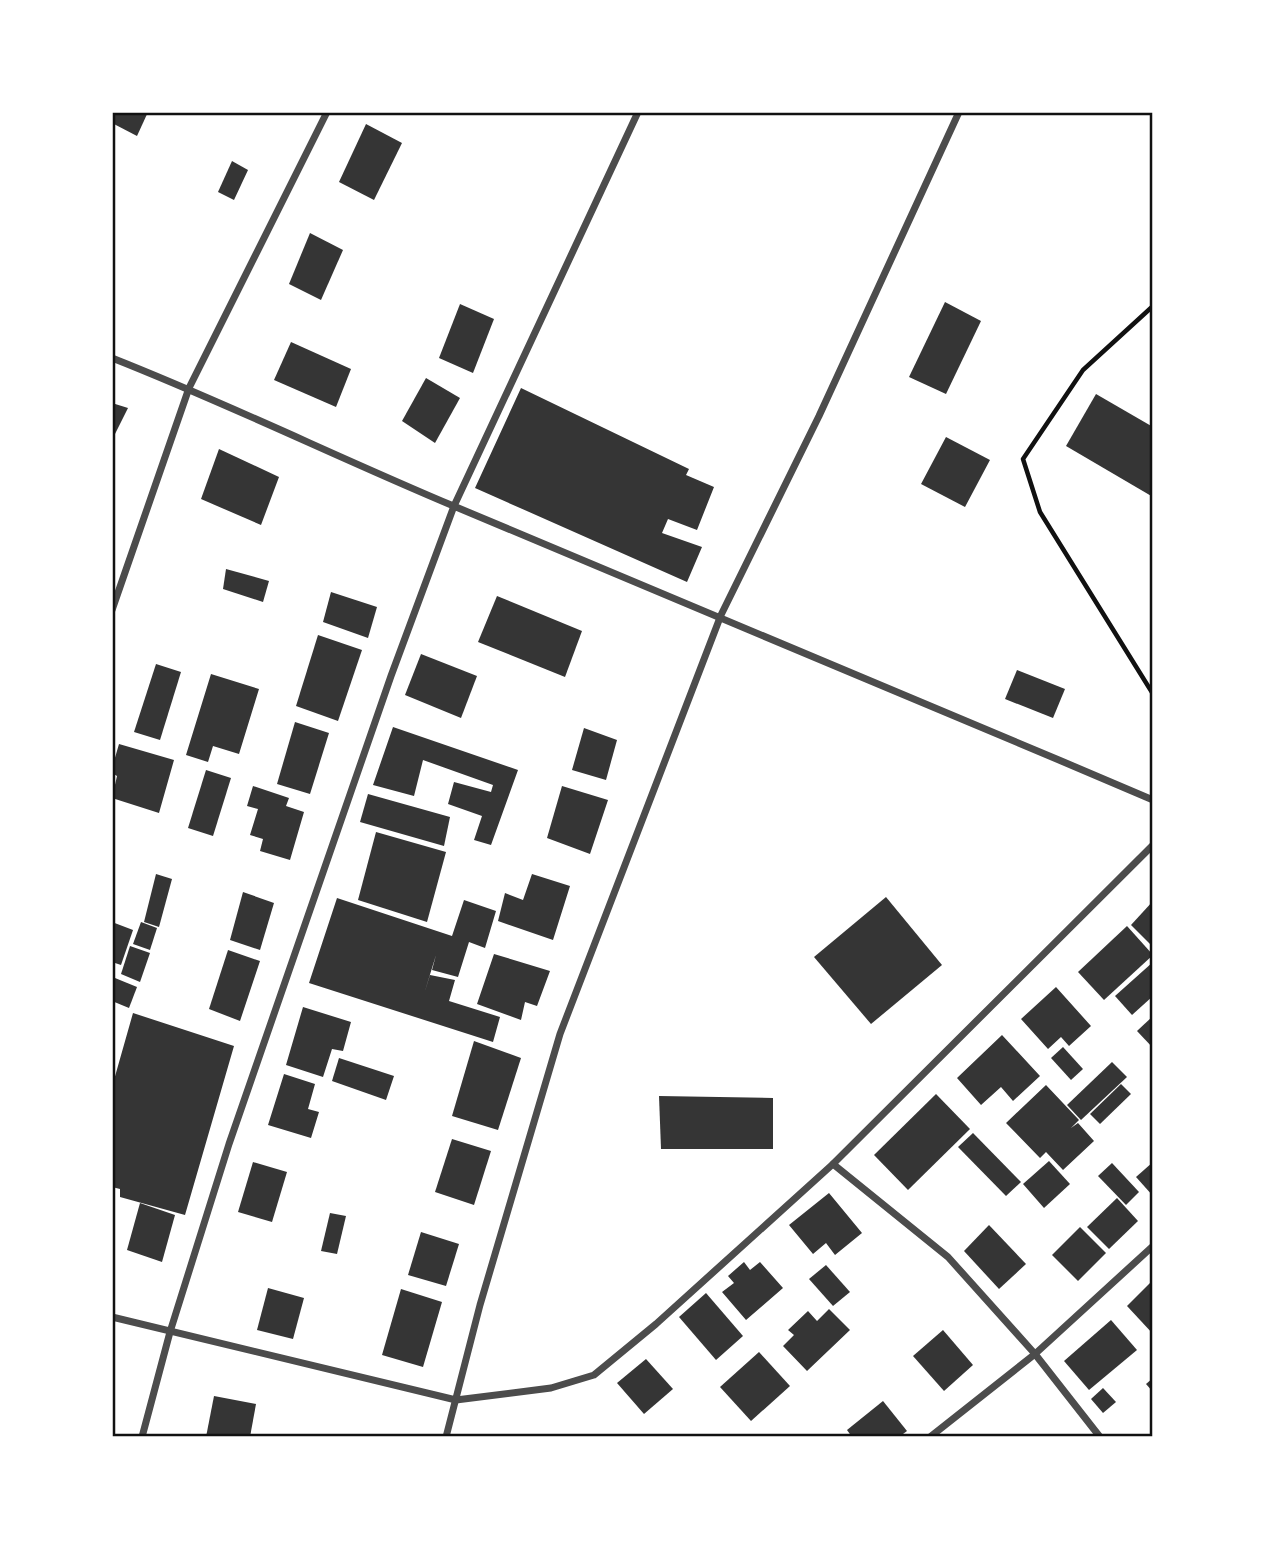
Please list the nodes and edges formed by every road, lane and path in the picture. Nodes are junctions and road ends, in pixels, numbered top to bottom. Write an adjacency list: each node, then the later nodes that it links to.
1 (327, 112): 6 (street)
2 (638, 112): 7 (street)
3 (958, 112): 9 (street)
4 (1153, 306): 10 (path)
5 (112, 358): 6 (street)
6 (189, 388): 7 (street); 8 (street)
7 (454, 506): 9 (street); 16 (street)
8 (112, 610)
9 (721, 615): 11 (street); 18 (street)
10 (1153, 694)
11 (1153, 800)
12 (1153, 845): 13 (street)
13 (833, 1164): 17 (street); 18 (street)
14 (1153, 1246): 17 (street)
15 (112, 1317): 16 (street)
16 (170, 1332): 18 (street); 19 (street)
17 (1035, 1354): 21 (street); 22 (street)
18 (456, 1400): 20 (street)
19 (142, 1437)
20 (446, 1437)
21 (930, 1437)
22 (1100, 1437)

